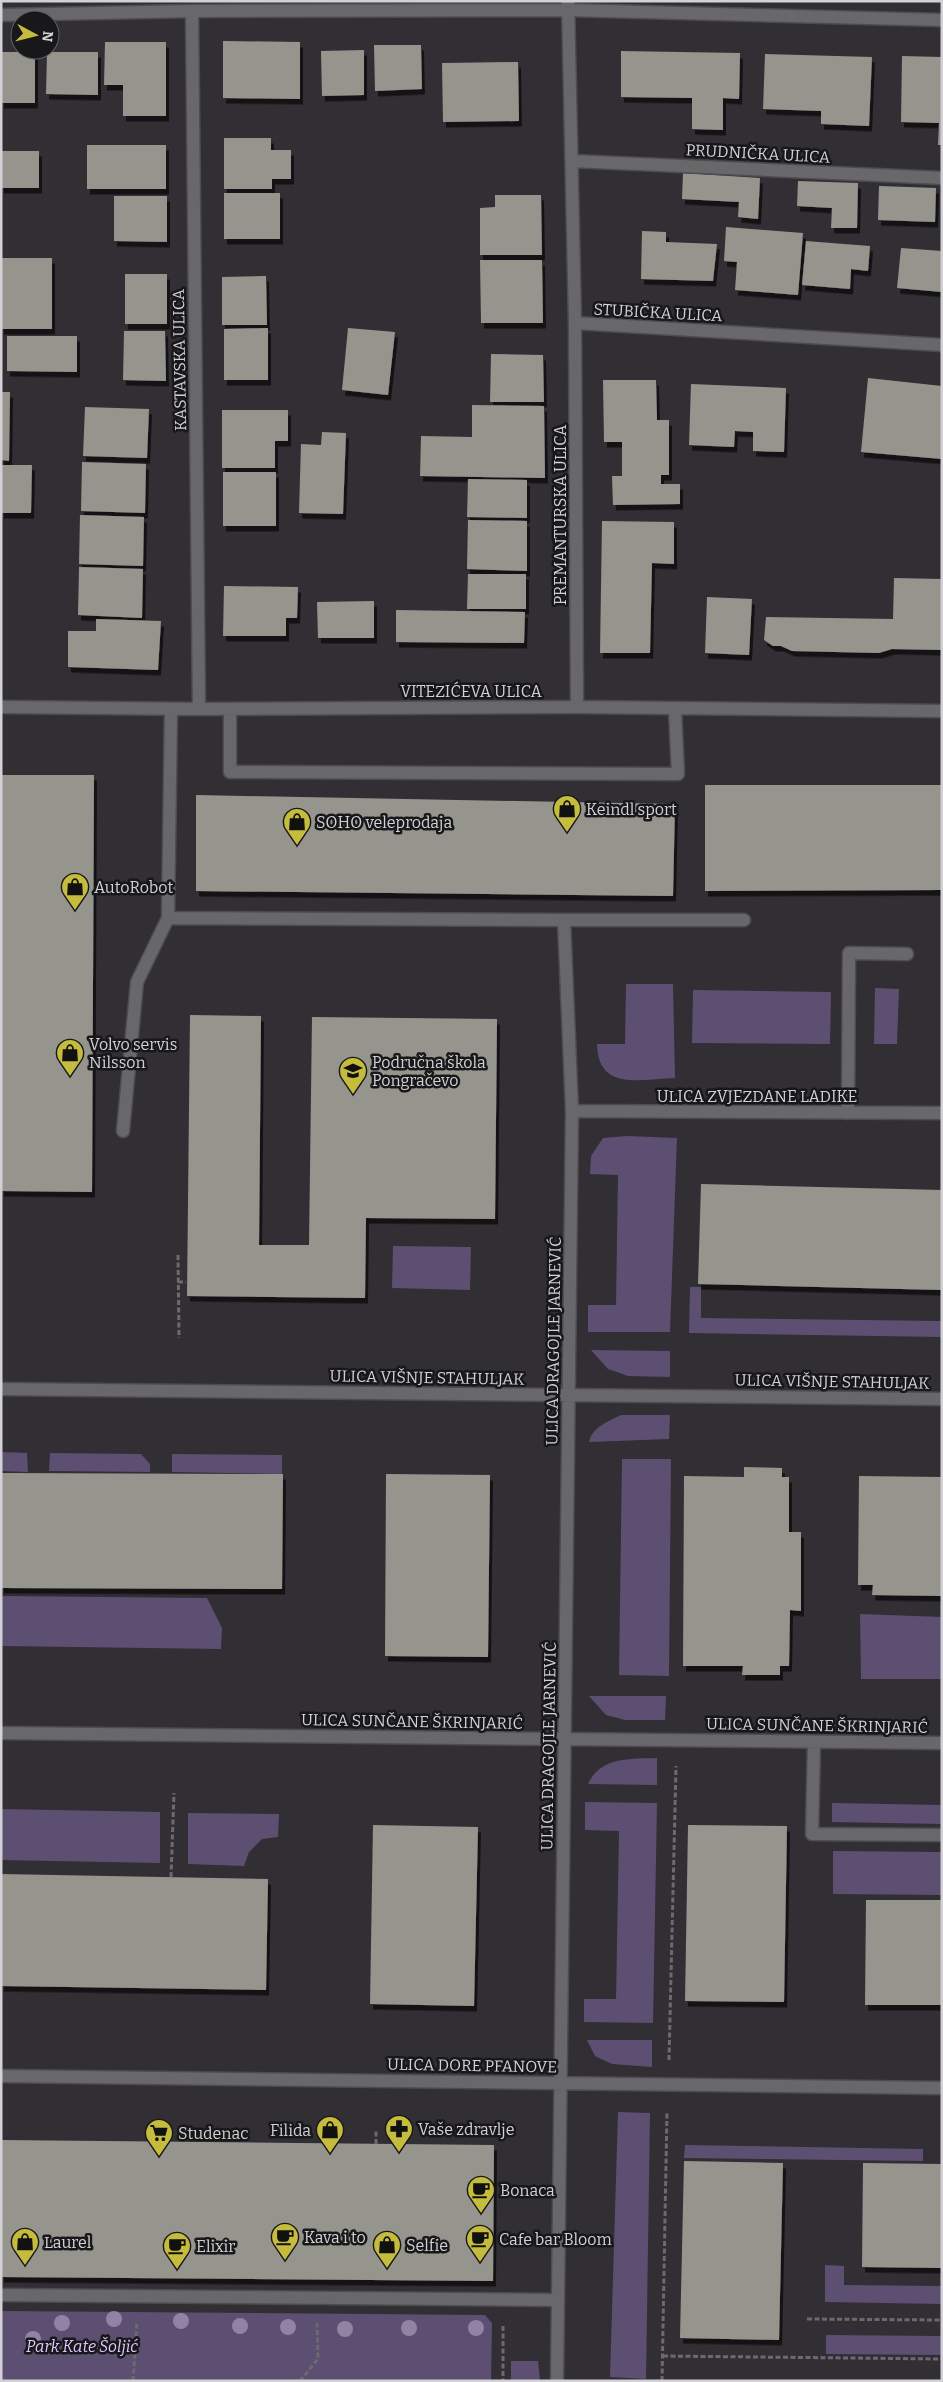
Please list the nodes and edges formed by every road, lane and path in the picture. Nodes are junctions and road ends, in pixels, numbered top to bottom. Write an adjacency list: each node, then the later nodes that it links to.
1 (568, 5): 2 (street); 4 (street); 5 (street, STUBIČKA ULICA)
2 (192, 11): 3 (street); 12 (street, KASTAVSKA ULICA)
3 (1, 15)
4 (942, 20)
5 (572, 161): 6 (street, PRUDNIČKA ULICA); 7 (street, STUBIČKA ULICA)
6 (942, 178)
7 (575, 324): 8 (street, STUBIČKA ULICA); 10 (street, PREMANTURSKA ULICA)
8 (942, 345)
9 (1, 707): 11 (street, VITEZIĆEVA ULICA)
10 (577, 707): 13 (street, VITEZIĆEVA ULICA); 14 (street, VITEZIĆEVA ULICA)
11 (171, 709): 12 (street, VITEZIĆEVA ULICA); 16 (street)
12 (199, 709): 13 (street, VITEZIĆEVA ULICA)
13 (230, 709): 14 (street)
14 (676, 709): 15 (street, VITEZIĆEVA ULICA)
15 (942, 711)
16 (168, 918): 17 (street); 23 (street)
17 (564, 920): 18 (street); 20 (street, ULICA DRAGOJLE JARNEVIĆ)
18 (744, 920)
19 (906, 954): 21 (street)
20 (572, 1111): 21 (street, ULICA ZVJEZDANE LADIKE); 29 (street, ULICA DRAGOJLE JARNEVIĆ)
21 (848, 1113): 22 (street, ULICA ZVJEZDANE LADIKE)
22 (942, 1114)
23 (123, 1131)
24 (178, 1255): 25 (path)
25 (178, 1282): 26 (path); 27 (path)
26 (186, 1282)
27 (179, 1338)
28 (1, 1389): 29 (street, ULICA VIŠNJE STAHULJAK)
29 (568, 1395): 30 (street, ULICA VIŠNJE STAHULJAK); 32 (street, ULICA DRAGOJLE JARNEVIĆ)
30 (942, 1399)
31 (1, 1732): 32 (street, ULICA SUNČANE ŠKRINJARIĆ)
32 (564, 1739): 33 (street, ULICA SUNČANE ŠKRINJARIĆ); 41 (street, ULICA DRAGOJLE JARNEVIĆ)
33 (814, 1742): 34 (street, ULICA SUNČANE ŠKRINJARIĆ); 37 (street)
34 (942, 1743)
35 (676, 1758): 39 (path)
36 (174, 1793): 38 (path)
37 (942, 1836)
38 (172, 1878)
39 (668, 2068)
40 (1, 2076): 41 (street, ULICA DORE PFANOVE)
41 (560, 2083): 42 (street, ULICA DORE PFANOVE); 50 (street, ULICA DRAGOJLE JARNEVIĆ)
42 (942, 2088)
43 (668, 2108): 53 (path)
44 (376, 2131): 45 (path)
45 (376, 2144)
46 (1, 2295): 47 (street)
47 (139, 2296): 48 (street); 55 (path)
48 (316, 2297): 49 (street); 56 (path)
49 (503, 2298): 50 (street); 57 (path)
50 (558, 2300): 58 (street, ULICA DRAGOJLE JARNEVIĆ)
51 (807, 2319): 52 (path)
52 (942, 2320)
53 (663, 2356): 54 (path); 59 (path)
54 (942, 2359)
55 (134, 2381)
56 (300, 2381)
57 (504, 2381)
58 (557, 2381)
59 (662, 2381)

